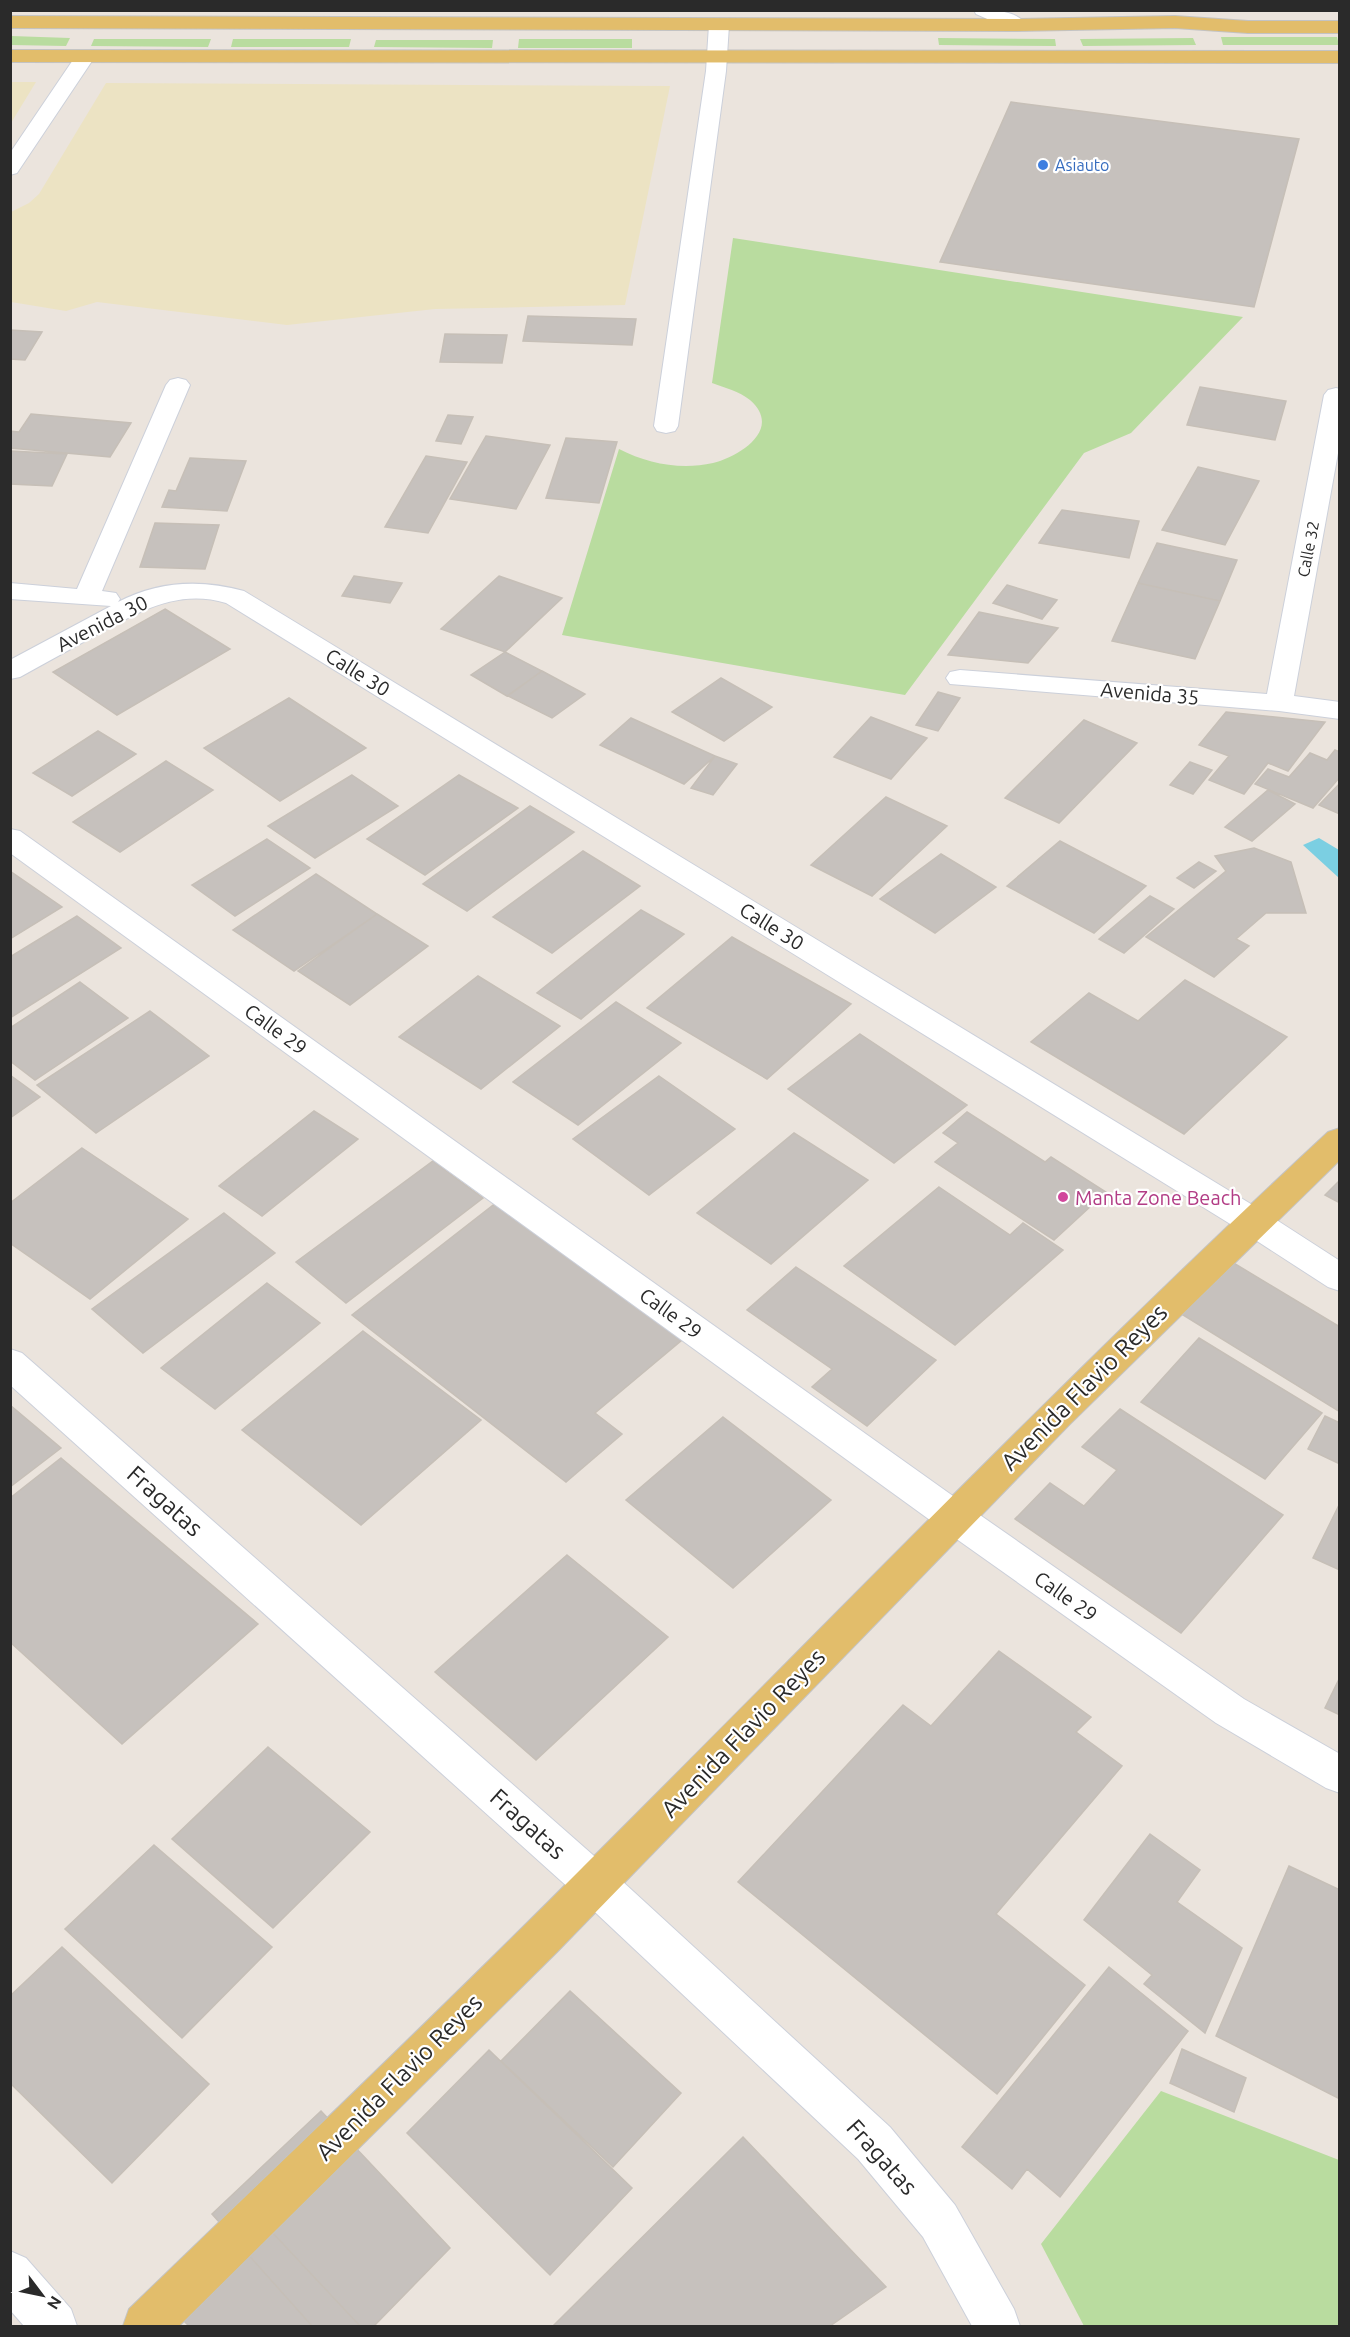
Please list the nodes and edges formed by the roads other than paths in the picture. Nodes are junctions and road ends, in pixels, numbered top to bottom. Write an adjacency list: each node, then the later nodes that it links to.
1 (983, 10): 6 (street)
2 (1282, 10): 4 (main road)
3 (10, 22): 5 (main road)
4 (1174, 22): 6 (main road); 7 (main road)
5 (719, 25): 6 (main road); 9 (street)
6 (1017, 25)
7 (1340, 27)
8 (10, 56): 11 (main road)
9 (717, 57): 10 (main road); 11 (main road); 15 (street)
10 (1340, 57)
11 (84, 58): 12 (street)
12 (10, 169)
13 (178, 385): 18 (street)
14 (1336, 395): 22 (street, Calle 32)
15 (666, 426)
16 (199, 590): 19 (street, Avenida 30); 26 (street, Calle 30)
17 (10, 591): 18 (street)
18 (86, 597): 19 (street)
19 (138, 602): 20 (street, Avenida 30)
20 (10, 671)
21 (960, 678): 22 (street, Avenida 35)
22 (1279, 703): 23 (street, Avenida 35)
23 (1340, 711)
24 (10, 838): 29 (street, Calle 29)
25 (1340, 1140): 26 (main road, Avenida Flavio Reyes)
26 (1252, 1221): 27 (street, Calle 30); 29 (main road, Avenida Flavio Reyes)
27 (1340, 1278)
28 (10, 1363): 31 (street, Fragatas)
29 (954, 1517): 30 (street, Calle 29); 31 (main road, Avenida Flavio Reyes)
30 (1340, 1775)
31 (595, 1884): 34 (main road, Avenida Flavio Reyes); 35 (street, Fragatas)
32 (10, 2274): 33 (street)
33 (54, 2326)
34 (146, 2326)
35 (997, 2326)

